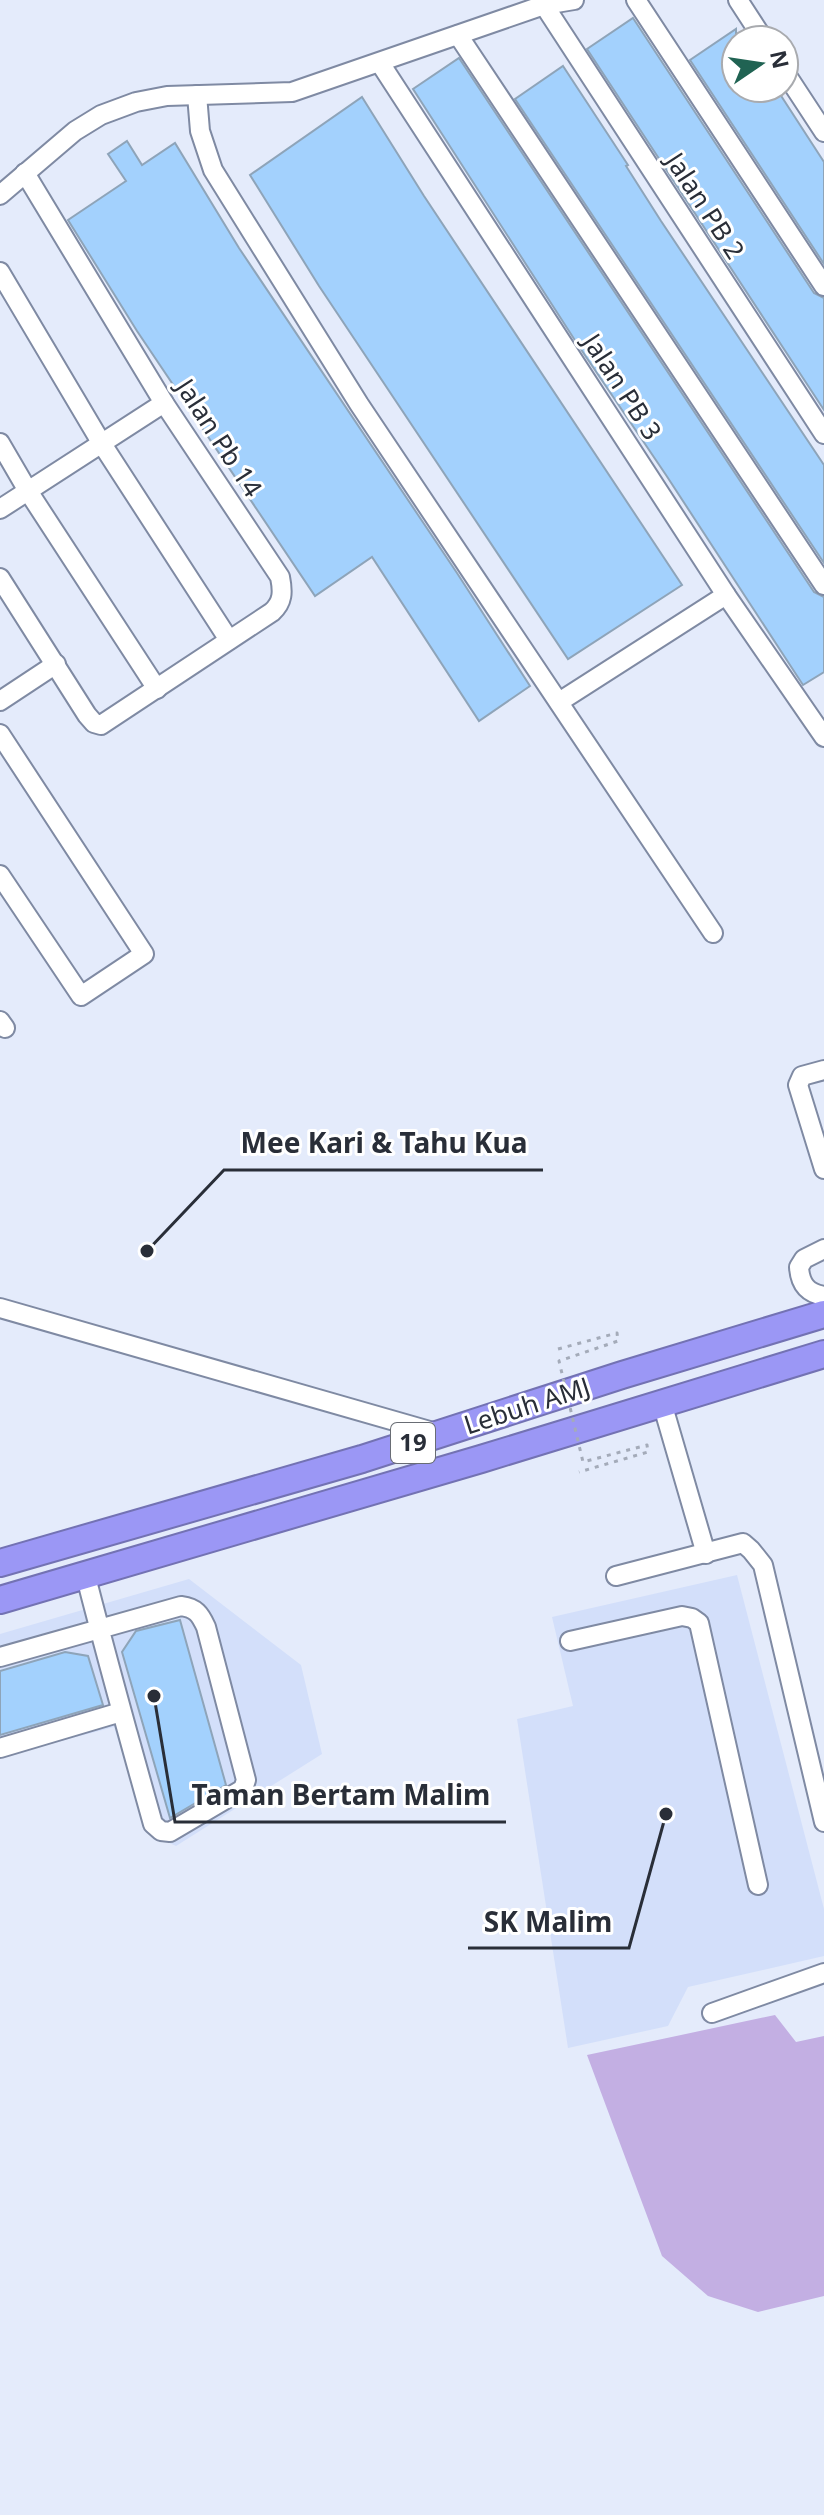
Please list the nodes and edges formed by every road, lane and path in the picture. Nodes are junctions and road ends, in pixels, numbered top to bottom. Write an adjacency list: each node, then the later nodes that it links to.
1 (574, 0): 4 (street)
2 (636, 0): 14 (street)
3 (738, 0): 5 (street)
4 (544, 5): 6 (street); 16 (street, Jalan PB 2)
5 (754, 24)
6 (458, 35): 7 (street); 22 (street)
7 (380, 63): 8 (street); 23 (street, Jalan PB 3)
8 (197, 95): 11 (street); 28 (street)
9 (800, 95): 10 (street)
10 (824, 132)
11 (25, 173): 12 (street); 15 (street, Jalan Pb 14)
12 (0, 195)
13 (0, 272): 18 (street)
14 (824, 286)
15 (164, 403): 18 (street); 24 (street, Jalan Pb 14)
16 (824, 434)
17 (0, 443): 19 (street)
18 (102, 444): 19 (street); 24 (street)
19 (28, 491): 20 (street); 26 (street)
20 (0, 509)
21 (0, 578): 25 (street)
22 (824, 585)
23 (726, 595): 28 (street); 29 (street, Jalan PB 3)
24 (229, 640): 26 (street, Jalan Pb 14)
25 (56, 664): 26 (street, Jalan Pb 14); 27 (street)
26 (157, 689)
27 (0, 701)
28 (559, 702): 33 (street)
29 (817, 714): 31 (street, Jalan PB 3)
30 (0, 734): 32 (street)
31 (824, 737)
32 (0, 875)
33 (713, 933)
34 (824, 1070): 35 (street)
35 (822, 1158)
36 (824, 1249): 37 (street)
37 (824, 1296)
38 (0, 1308): 43 (street)
39 (824, 1314): 43 (highway, Lebuh AMJ / 19)
40 (558, 1349): 44 (path, bridge)
41 (824, 1354): 42 (highway, Lebuh AMJ / 19)
42 (662, 1403): 45 (street); 48 (highway, Lebuh AMJ / 19)
43 (440, 1434): 46 (highway, Lebuh AMJ / 19)
44 (579, 1472)
45 (706, 1554): 47 (street); 55 (street)
46 (0, 1563)
47 (616, 1576)
48 (86, 1577): 49 (highway, Lebuh AMJ / 19); 50 (street)
49 (0, 1600)
50 (99, 1628): 52 (street); 53 (street); 53 (street)
51 (570, 1641): 56 (street)
52 (0, 1657)
53 (121, 1712): 54 (street)
54 (0, 1748)
55 (824, 1822)
56 (758, 1885)
57 (824, 1973): 58 (street)
58 (712, 2013)

